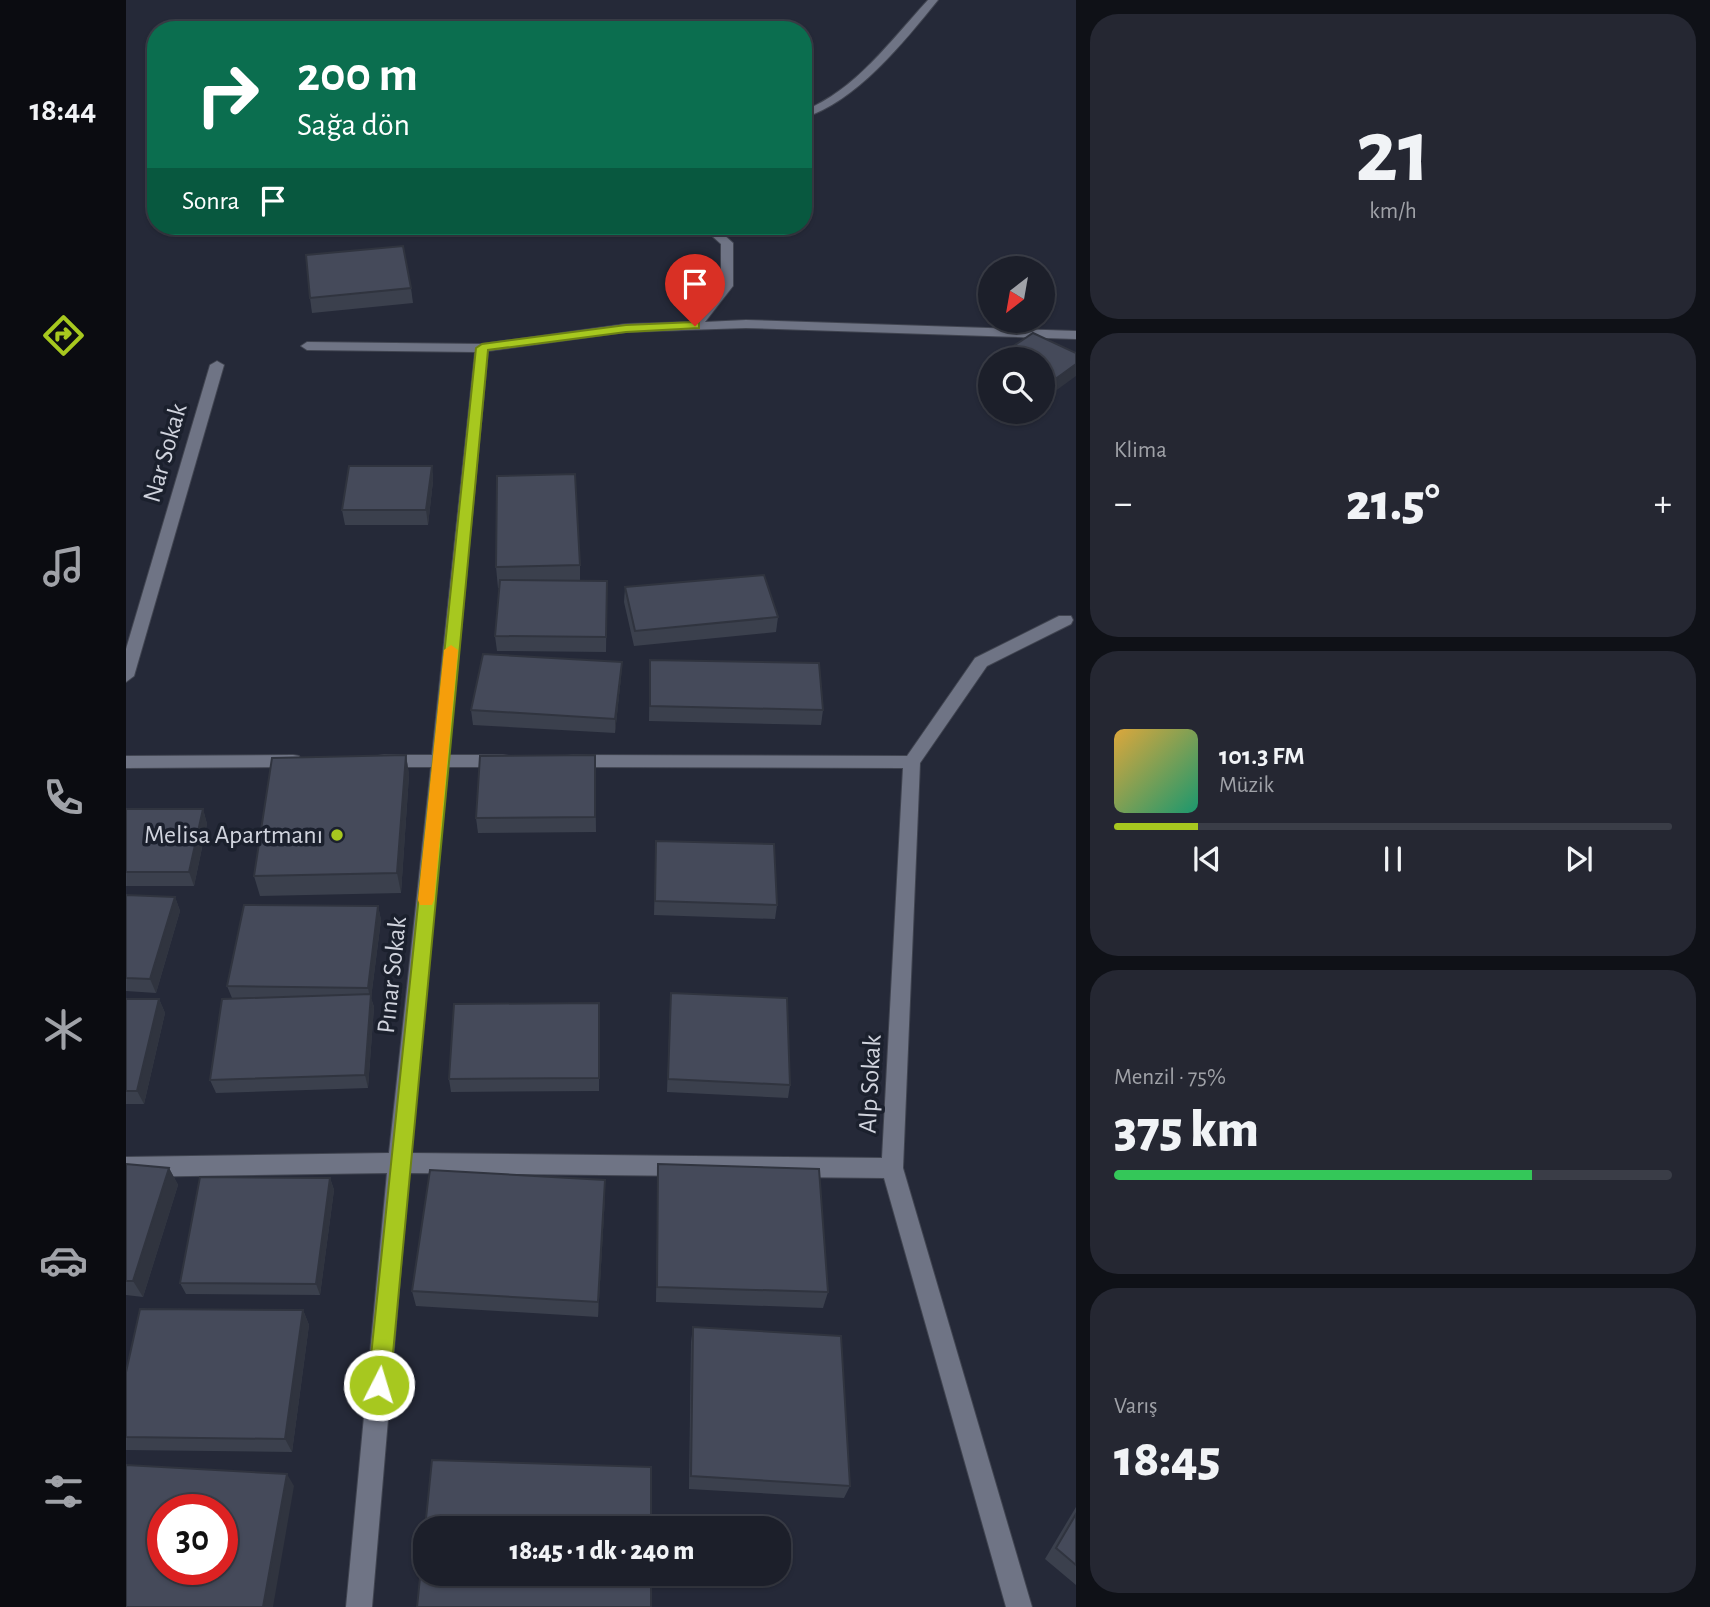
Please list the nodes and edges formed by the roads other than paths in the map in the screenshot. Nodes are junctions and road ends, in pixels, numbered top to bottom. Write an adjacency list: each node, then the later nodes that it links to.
1 (933, 0): 2 (street)
2 (812, 111)
3 (718, 235): 4 (street)
4 (695, 326): 5 (street); 7 (street)
5 (1076, 335)
6 (307, 346): 7 (street)
7 (482, 348): 13 (street, Pınar Sokak)
8 (217, 365): 10 (street, Nar Sokak)
9 (1065, 620): 17 (street)
10 (126, 676)
11 (317, 761): 16 (street)
12 (372, 761): 13 (street)
13 (440, 761): 14 (street); 18 (street, Pınar Sokak)
14 (523, 761)
15 (551, 761): 17 (street)
16 (126, 762)
17 (912, 762): 20 (street, Alp Sokak)
18 (400, 1163): 19 (street); 20 (street); 21 (street, Pınar Sokak)
19 (126, 1167)
20 (892, 1168): 22 (street, Alp Sokak)
21 (359, 1607)
22 (1019, 1607)

